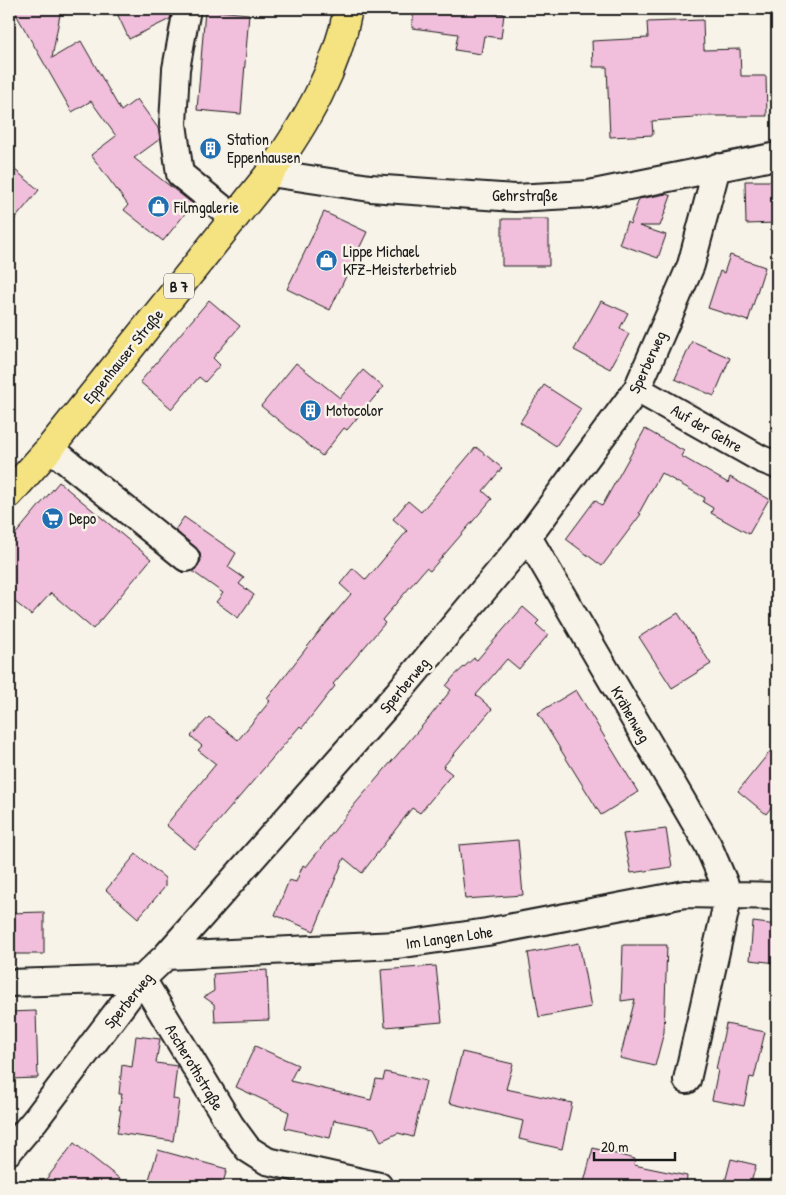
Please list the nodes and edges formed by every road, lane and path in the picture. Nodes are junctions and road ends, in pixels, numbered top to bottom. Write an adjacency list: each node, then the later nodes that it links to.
1 (187, 9): 6 (street)
2 (348, 9): 5 (main road, Eppenhauser Straße / B 7)
3 (777, 156): 4 (street, Gehrstraße)
4 (717, 168): 5 (street, Gehrstraße); 7 (street, Sperberweg)
5 (270, 173): 6 (main road, Eppenhauser Straße / B 7)
6 (234, 218): 8 (main road, Eppenhauser Straße / B 7)
7 (637, 389): 9 (street, Auf der Gehre); 11 (street, Sperberweg)
8 (50, 448): 10 (main road, Eppenhauser Straße / B 7); 12 (street)
9 (777, 465)
10 (9, 494)
11 (528, 537): 13 (street, Krähenweg); 15 (street, Sperberweg)
12 (177, 551)
13 (729, 894): 14 (street, Im Langen Lohe); 15 (street, Im Langen Lohe); 18 (street)
14 (777, 896)
15 (166, 956): 16 (street, Sperberweg)
16 (142, 978): 17 (street); 19 (street, Sperberweg); 20 (street, Ascherothstraße)
17 (9, 982)
18 (687, 1080)
19 (9, 1151)
20 (379, 1186)

